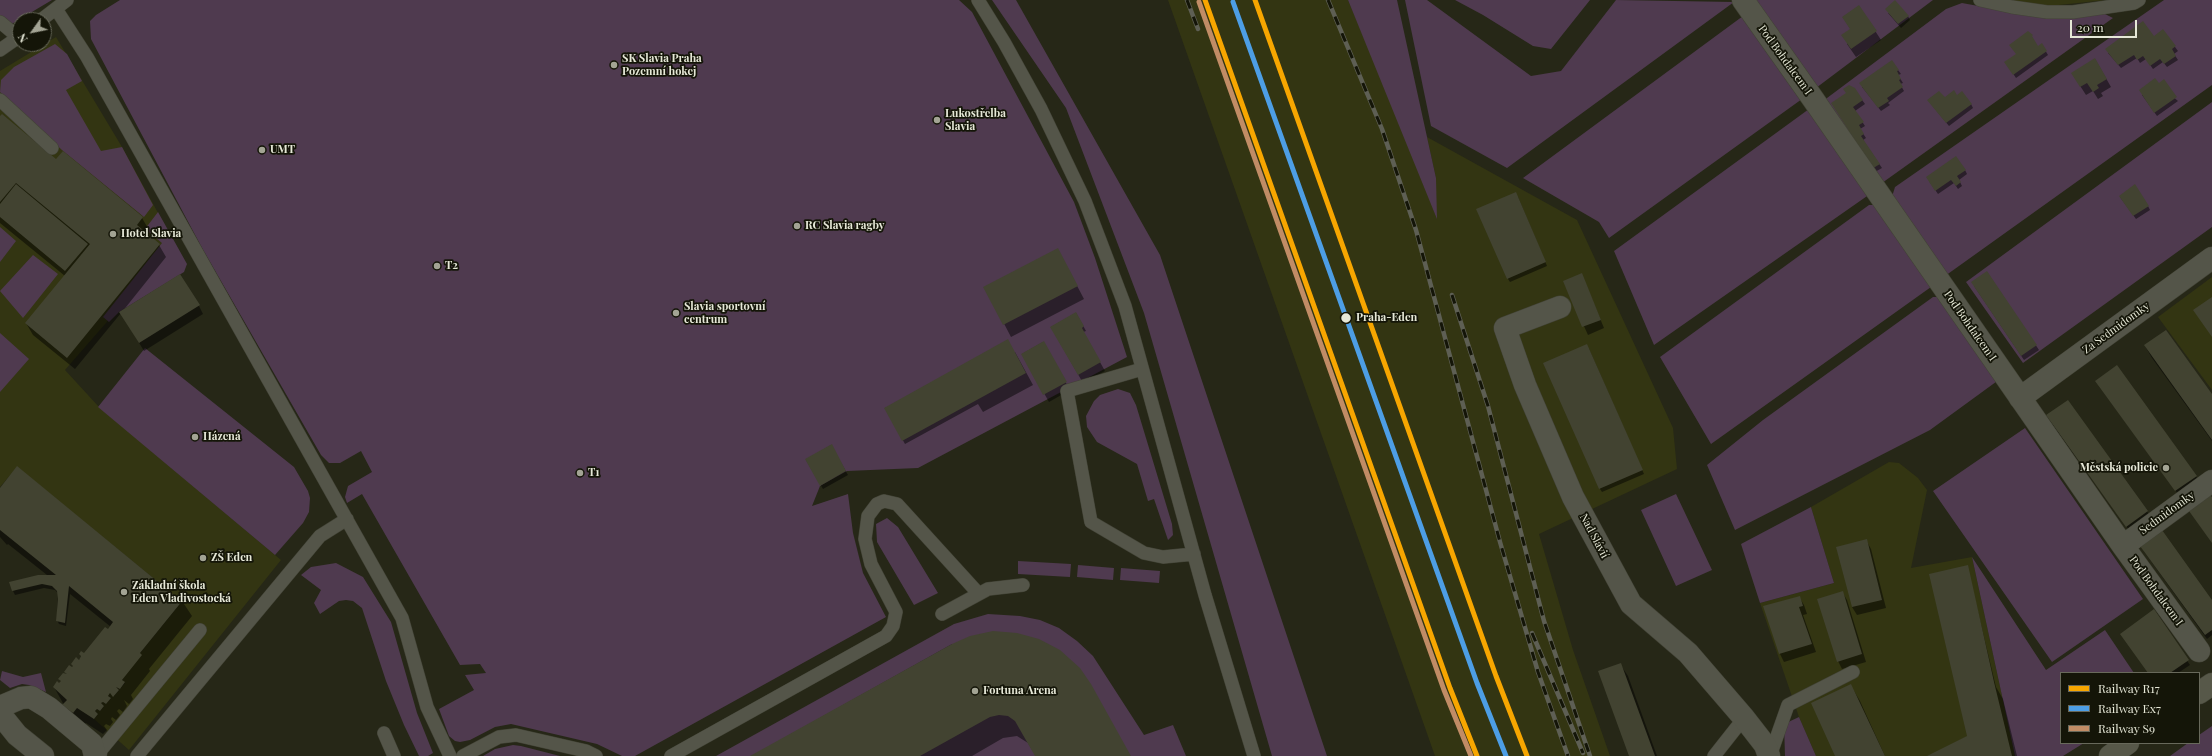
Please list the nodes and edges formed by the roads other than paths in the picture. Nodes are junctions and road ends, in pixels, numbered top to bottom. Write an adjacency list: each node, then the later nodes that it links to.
1 (67, 0): 6 (lane)
2 (978, 0): 16 (lane)
3 (1743, 0): 17 (street, Pod Bohdalcem I)
4 (1980, 0): 5 (lane)
5 (2139, 0)
6 (56, 9): 7 (lane); 19 (lane)
7 (52, 12)
8 (0, 22): 9 (lane)
9 (12, 31)
10 (12, 41): 11 (lane)
11 (0, 50)
12 (0, 100): 13 (lane)
13 (52, 148)
14 (2212, 258): 17 (street, Za Sedmidomky)
15 (1560, 307): 32 (street, Nad Slávií)
16 (1142, 369): 21 (lane); 21 (lane)
17 (2020, 398): 20 (street, Pod Bohdalcem I)
18 (2212, 481): 20 (street, Sedmidomky)
19 (347, 519): 39 (lane); 41 (lane)
20 (2122, 546): 26 (street, Pod Bohdalcem I)
21 (1194, 554): 45 (lane)
22 (1023, 585): 23 (lane)
23 (978, 593): 24 (lane); 44 (lane)
24 (942, 614)
25 (200, 630): 38 (lane)
26 (2199, 651)
27 (1853, 672): 47 (lane)
28 (2212, 684): 29 (main road)
29 (2200, 692)
30 (0, 707): 37 (street)
31 (0, 714): 33 (street)
32 (1744, 718): 46 (lane); 47 (street, Nad Slávií)
33 (9, 732): 36 (street)
34 (384, 733): 40 (lane)
35 (2127, 744): 48 (main road)
36 (43, 756)
37 (95, 756)
38 (100, 756)
39 (137, 756)
40 (394, 756)
41 (450, 756)
42 (463, 756): 43 (lane)
43 (596, 756)
44 (671, 756)
45 (1254, 756)
46 (1714, 756)
47 (1770, 756)
48 (2110, 756)

